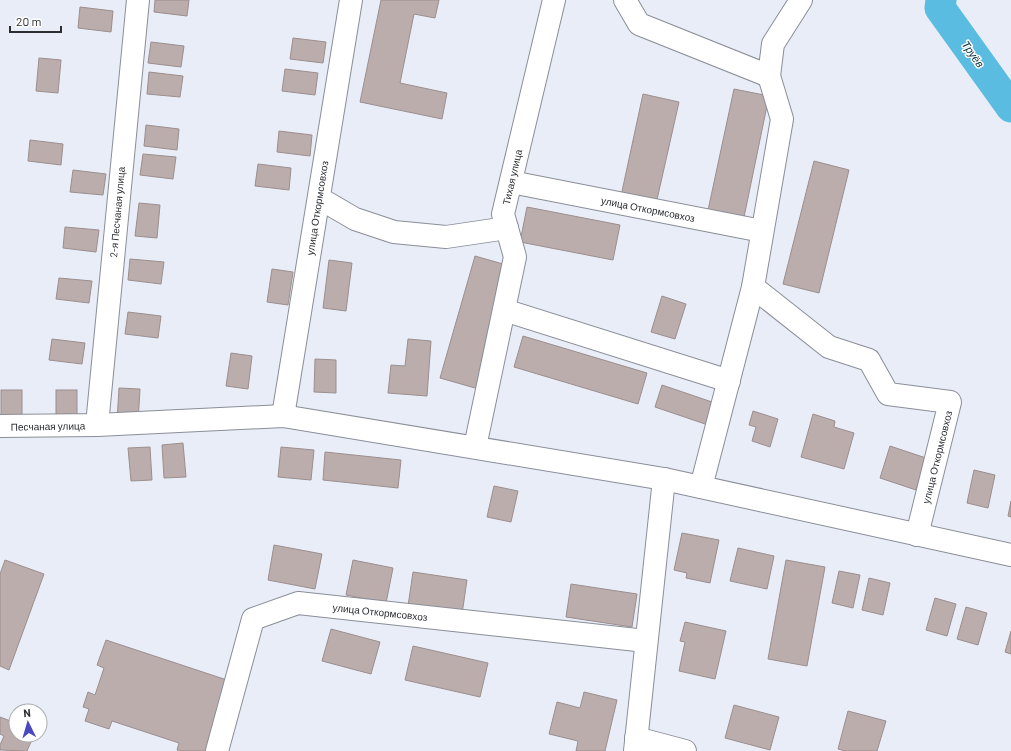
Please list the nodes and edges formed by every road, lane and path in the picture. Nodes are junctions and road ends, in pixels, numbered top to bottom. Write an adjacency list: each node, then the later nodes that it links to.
1 (138, 0): 15 (street, 2-я Песчаная улица)
2 (351, 0): 8 (street, улица Откормсовхоз)
3 (554, 0): 7 (street, Тихая улица)
4 (625, 0): 6 (street)
5 (801, 0): 6 (street)
6 (769, 76): 10 (street)
7 (511, 182): 9 (street, Тихая улица); 10 (street, улица Откормсовхоз)
8 (319, 198): 9 (street); 14 (street, улица Откормсовхоз)
9 (507, 228): 12 (street, Тихая улица)
10 (762, 231): 11 (street)
11 (754, 287): 13 (street); 20 (street, улица Откормсовхоз)
12 (504, 310): 13 (street); 17 (street, Тихая улица)
13 (729, 381): 19 (street)
14 (282, 416): 15 (street); 17 (street)
15 (97, 425): 16 (street, Песчаная улица)
16 (0, 426)
17 (475, 448): 18 (street)
18 (664, 479): 19 (street); 22 (street)
19 (701, 487): 20 (street)
20 (917, 535): 21 (street)
21 (1011, 555)
22 (646, 641): 23 (street); 24 (street, улица Откормсовхоз)
23 (635, 745): 25 (street)
24 (217, 751)
25 (685, 751)

